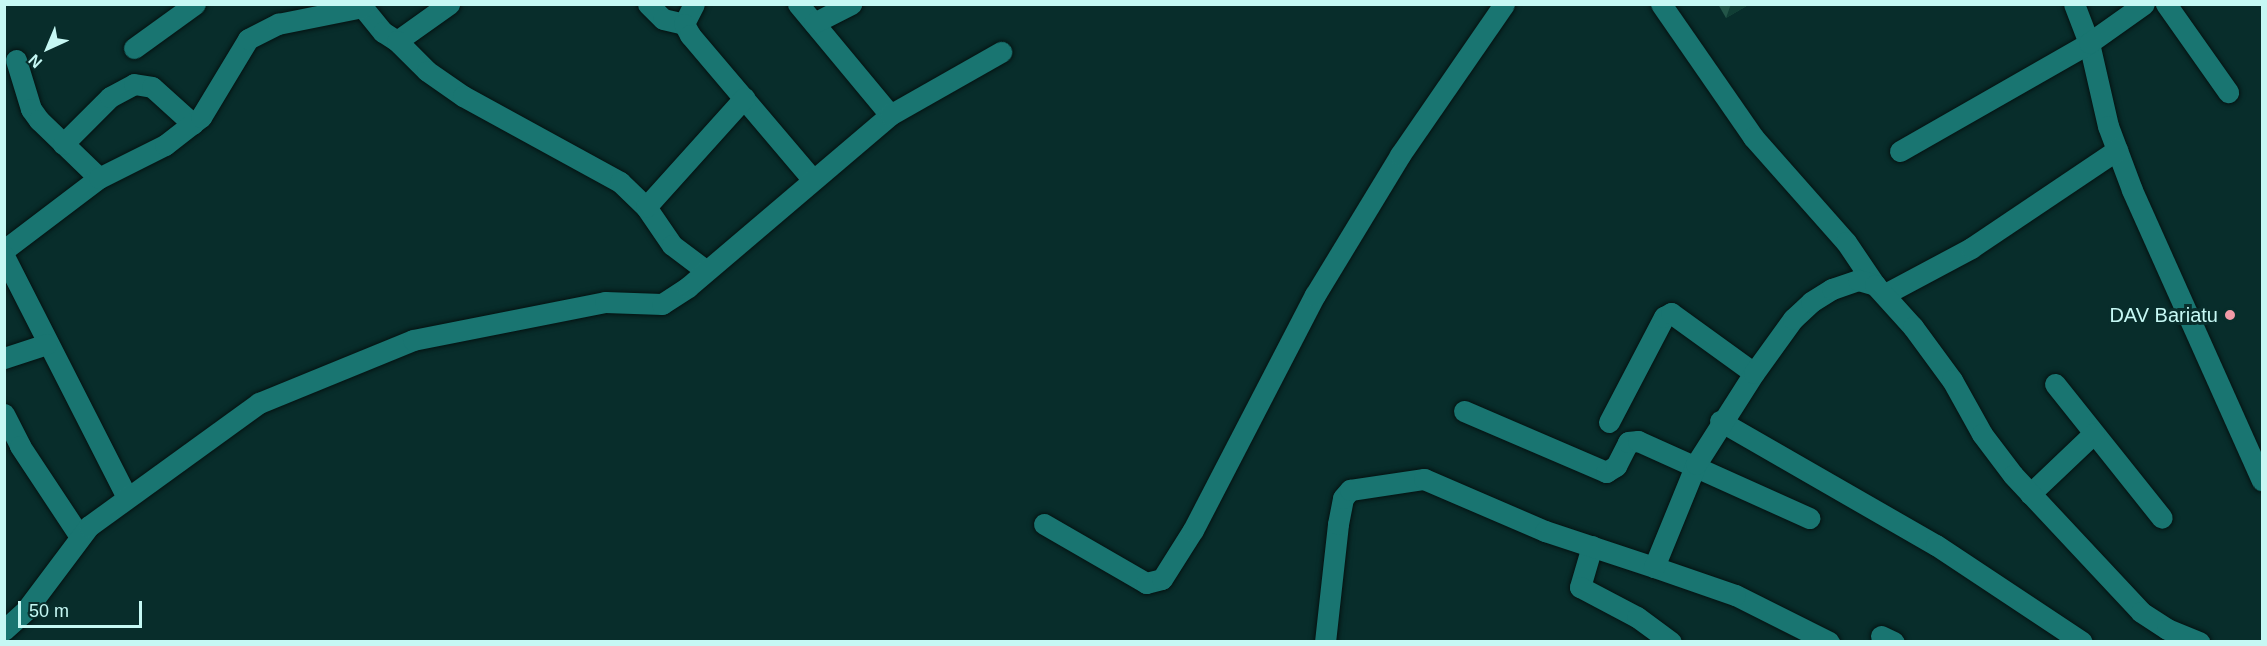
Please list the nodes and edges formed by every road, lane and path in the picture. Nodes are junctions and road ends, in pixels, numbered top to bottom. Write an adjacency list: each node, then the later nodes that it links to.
1 (195, 4): 17 (street)
2 (449, 4): 15 (street)
3 (648, 4): 14 (street)
4 (694, 4): 14 (street)
5 (798, 4): 13 (street)
6 (851, 4): 13 (street)
7 (1504, 4): 49 (street)
8 (1661, 4): 33 (street)
9 (2074, 4): 16 (street)
10 (2144, 4): 16 (street)
11 (2166, 4): 20 (street)
12 (361, 6): 15 (street); 23 (street)
13 (814, 23): 22 (street)
14 (684, 24): 21 (street)
15 (398, 41): 29 (street)
16 (2089, 43): 25 (street); 26 (street)
17 (134, 48)
18 (1001, 52): 22 (street)
19 (16, 60): 24 (street)
20 (2228, 92)
21 (744, 98): 28 (street); 29 (street)
22 (890, 114): 28 (street)
23 (193, 124): 24 (street); 27 (street)
24 (63, 144): 27 (street)
25 (2117, 150): 33 (street); 44 (street)
26 (1900, 151)
27 (99, 178): 30 (street)
28 (813, 180): 32 (street)
29 (646, 207): 32 (street)
30 (4, 250)
31 (4, 256): 34 (street)
32 (705, 270): 46 (street)
33 (1880, 290): 36 (street); 45 (street)
34 (47, 344): 35 (street); 46 (street)
35 (4, 358)
36 (1754, 373): 40 (street); 41 (street)
37 (2055, 384): 42 (street)
38 (1464, 411): 43 (street)
39 (4, 414): 50 (street)
40 (1720, 421): 43 (street); 57 (street)
41 (1609, 422)
42 (2094, 433): 45 (street); 48 (street)
43 (1696, 464): 47 (street); 52 (street)
44 (2262, 480)
45 (2030, 494): 58 (street)
46 (127, 497): 50 (street)
47 (1809, 518)
48 (2162, 518)
49 (1044, 524)
50 (79, 535): 53 (street)
51 (1592, 546): 52 (street); 54 (street); 55 (street)
52 (1654, 567): 56 (street)
53 (4, 630)
54 (1325, 642)
55 (1671, 642)
56 (1829, 642)
57 (2082, 642)
58 (2199, 642)

